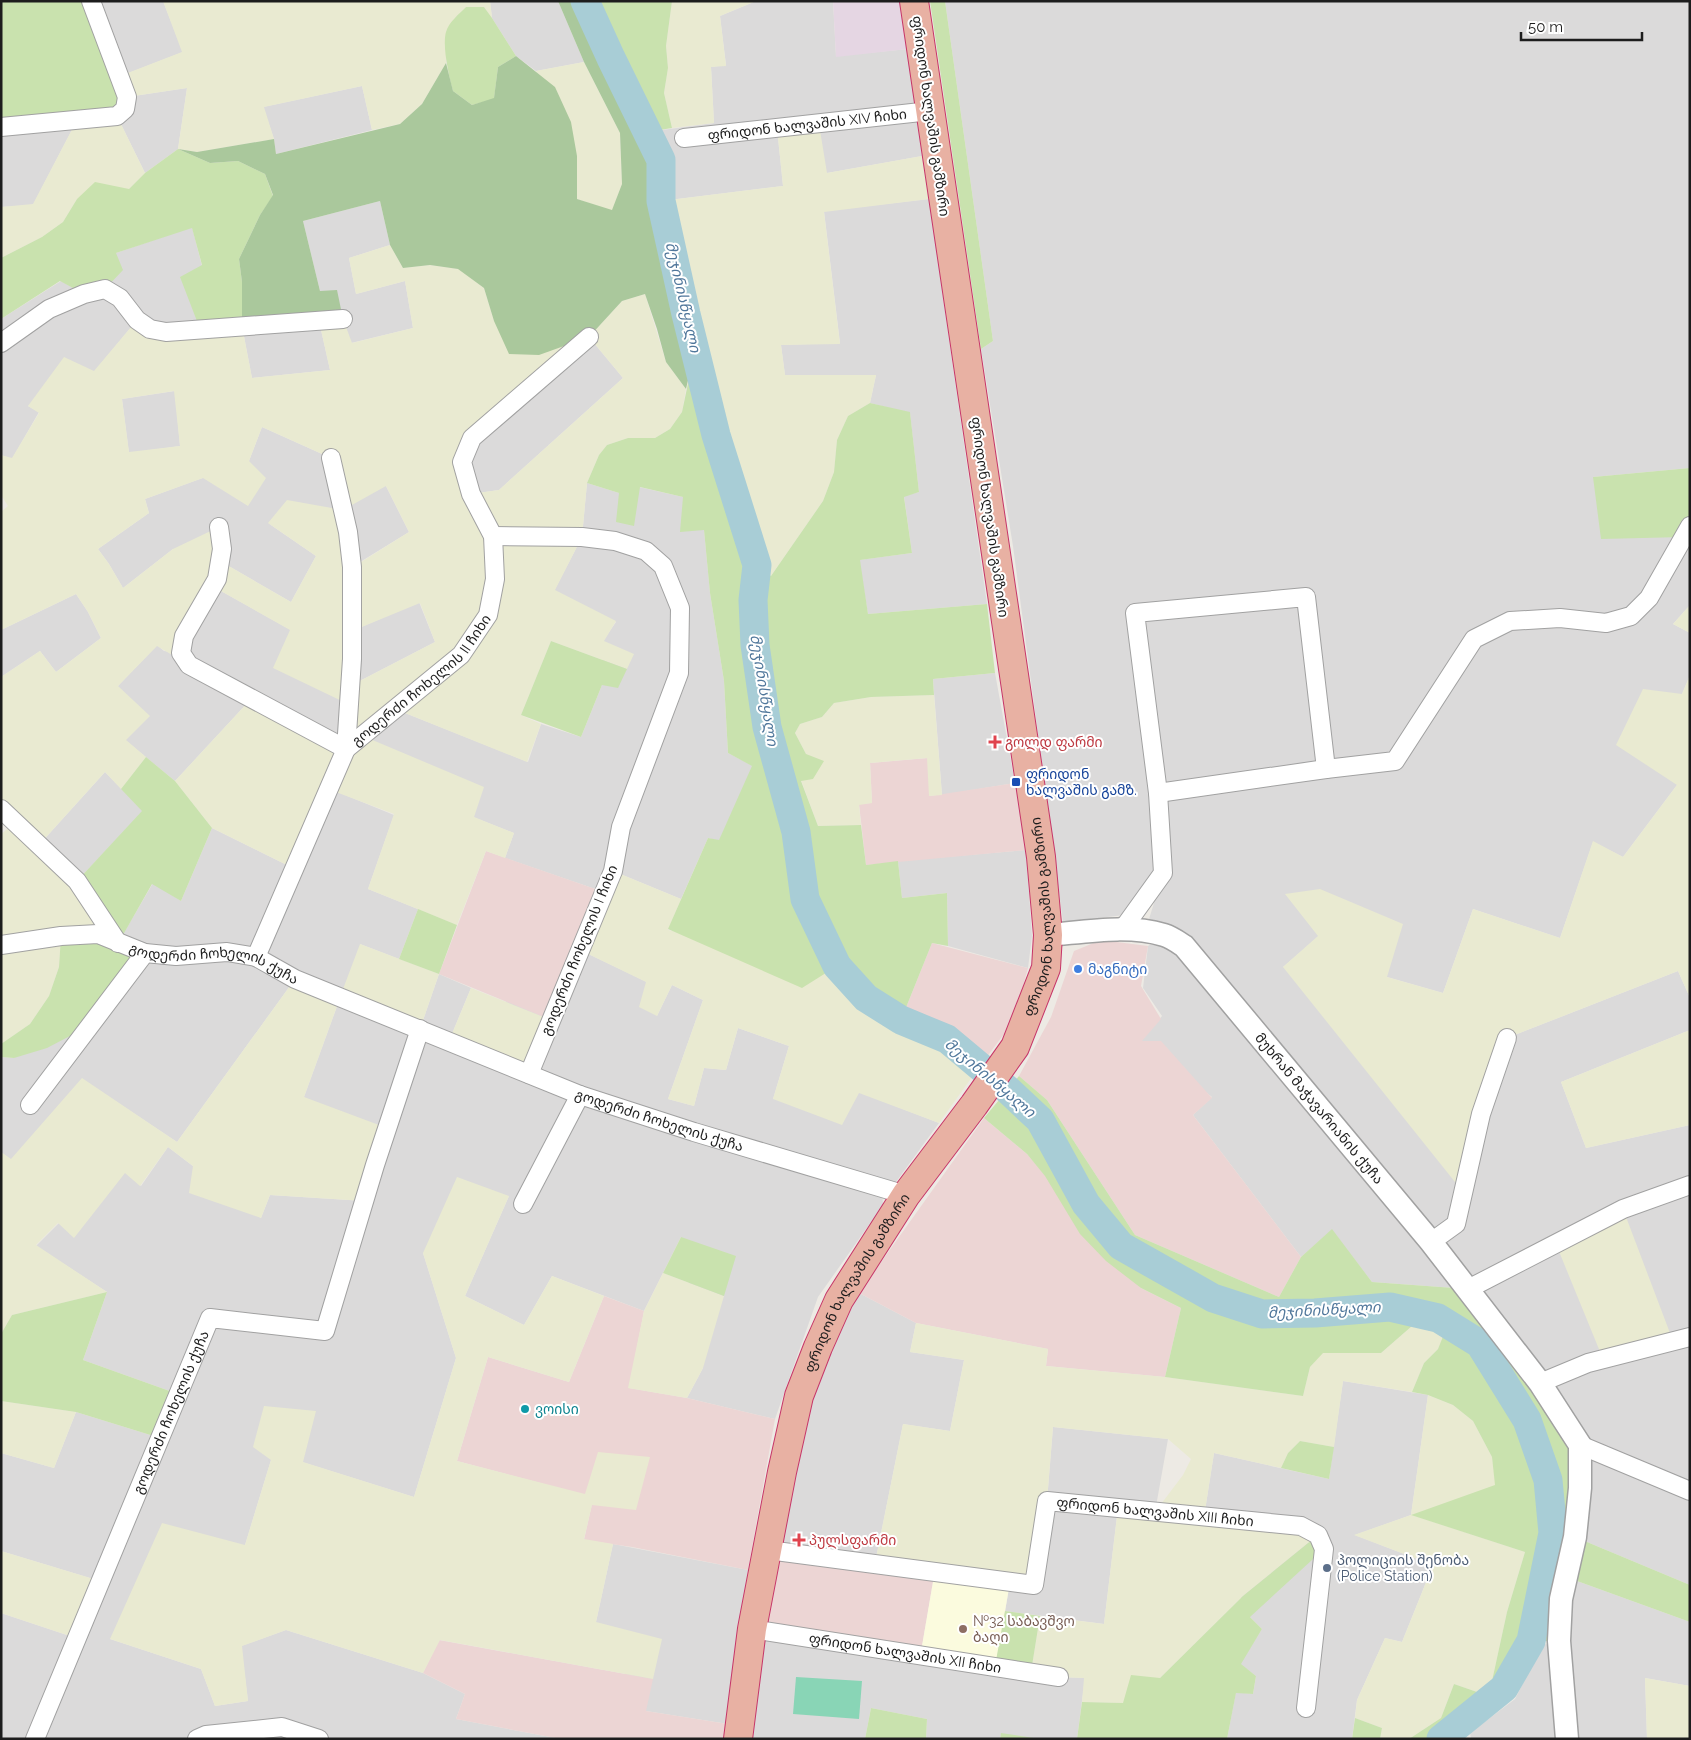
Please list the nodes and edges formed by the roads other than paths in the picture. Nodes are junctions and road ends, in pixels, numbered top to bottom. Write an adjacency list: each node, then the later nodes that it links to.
1 (91, 1): 4 (street)
2 (914, 1): 3 (highway, ფრიდონ ხალვაშის გამზირი)
3 (930, 111): 5 (street, ფრიდონ ხალვაშის XIV ჩიხი); 18 (highway, ფრიდონ ხალვაშის გამზირი)
4 (1, 127)
5 (684, 138)
6 (343, 319): 8 (street)
7 (589, 337): 12 (street, გოდერძი ჩოხელის II ჩიხი)
8 (1, 343)
9 (331, 458): 13 (street, გოდერძი ჩოხელის II ჩიხი)
10 (219, 527): 13 (street, გოდერძი ჩოხელის II ჩიხი)
11 (1688, 533): 14 (street)
12 (493, 536): 13 (street, გოდერძი ჩოხელის II ჩიხი); 25 (street, გოდერძი ჩოხელის I ჩიხი)
13 (346, 750): 22 (street, გოდერძი ჩოხელის II ჩიხი)
14 (1326, 769): 15 (street); 15 (street)
15 (1158, 793): 17 (street)
16 (1, 809): 19 (street)
17 (1122, 930): 18 (street, მუხრან მაჭავარიანის ქუჩა); 31 (street, მუხრან მაჭავარიანის ქუჩა)
18 (1048, 935): 29 (highway, ფრიდონ ხალვაშის გამზირი)
19 (118, 943): 20 (street, გოდერძი ჩოხელის ქუჩა); 21 (street, გოდერძი ჩოხელის ქუჩა)
20 (1, 945)
21 (144, 954): 22 (street, გოდერძი ჩოხელის ქუჩა); 27 (street)
22 (256, 957): 23 (street, გოდერძი ჩოხელის ქუჩა)
23 (420, 1029): 25 (street, გოდერძი ჩოხელის ქუჩა); 41 (street, გოდერძი ჩოხელის ქუჩა)
24 (1506, 1038): 31 (street)
25 (529, 1074): 26 (street, გოდერძი ჩოხელის ქუჩა)
26 (580, 1095): 29 (street, გოდერძი ჩოხელის ქუჩა); 30 (street)
27 (30, 1105)
28 (1690, 1185): 32 (street)
29 (906, 1195): 37 (highway, ფრიდონ ხალვაშის გამზირი)
30 (523, 1204)
31 (1431, 1242): 32 (street, მუხრან მაჭავარიანის ქუჩა)
32 (1468, 1289): 34 (street, მუხრან მაჭავარიანის ქუჩა)
33 (1690, 1336): 34 (street)
34 (1540, 1383): 35 (street, მუხრან მაჭავარიანის ქუჩა)
35 (1580, 1445): 36 (street); 45 (street)
36 (1690, 1491)
37 (768, 1550): 38 (highway, ფრიდონ ხალვაშის გამზირი); 40 (street, ფრიდონ ხალვაშის XIII ჩიხი)
38 (752, 1629): 39 (street, ფრიდონ ხალვაშის XII ჩიხი); 44 (highway, ფრიდონ ხალვაშის გამზირი)
39 (1059, 1677)
40 (1306, 1708)
41 (35, 1739)
42 (197, 1739): 43 (street)
43 (319, 1739)
44 (738, 1739)
45 (1567, 1739)

